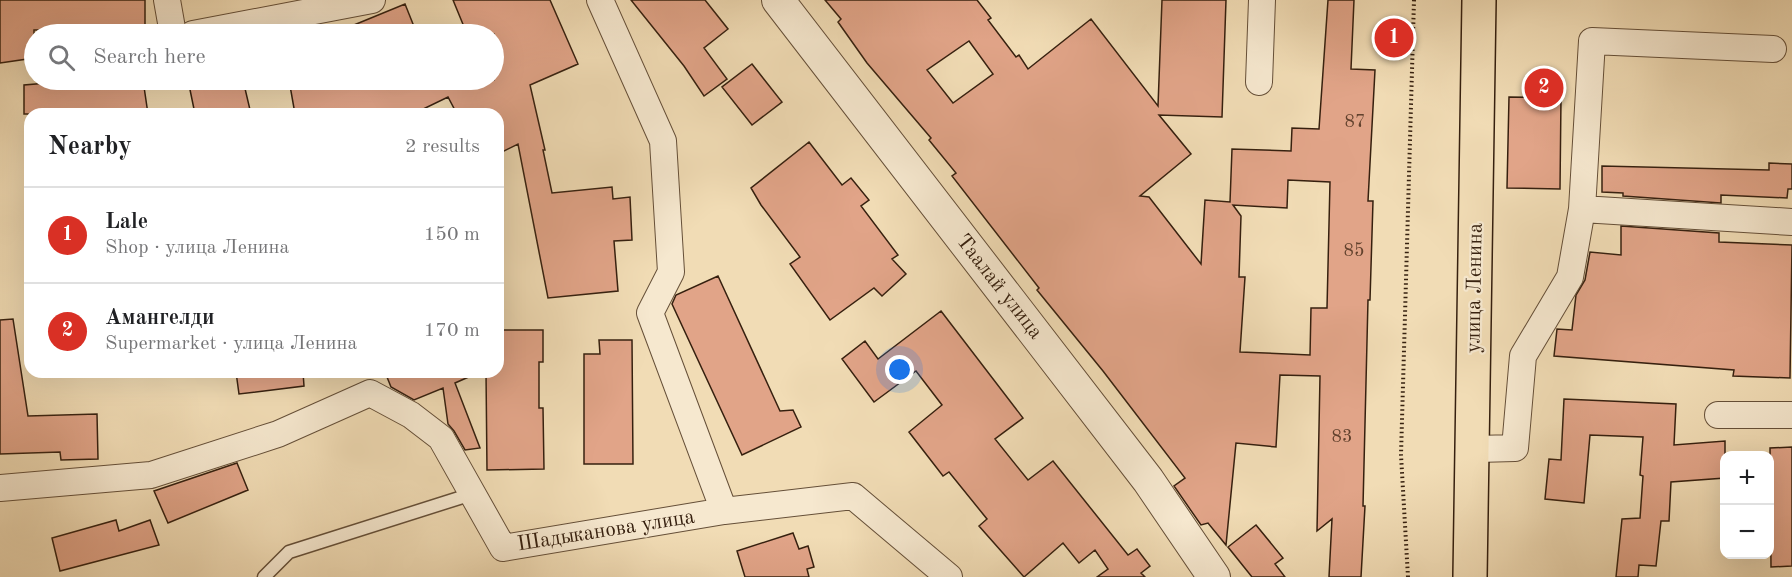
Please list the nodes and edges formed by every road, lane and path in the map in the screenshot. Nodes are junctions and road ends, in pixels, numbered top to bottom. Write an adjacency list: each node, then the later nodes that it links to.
1 (167, 0): 8 (street)
2 (372, 0): 9 (street)
3 (600, 0): 19 (street)
4 (778, 0): 22 (street, Таалай улица)
5 (1262, 0): 11 (street)
6 (1414, 0): 23 (path)
7 (1479, 0): 24 (main road, улица Ленина)
8 (171, 24)
9 (246, 24)
10 (1773, 49): 12 (street)
11 (1259, 82)
12 (1582, 209): 13 (street); 16 (street)
13 (1792, 222)
14 (1718, 415): 15 (street)
15 (1792, 415)
16 (1477, 449)
17 (0, 488): 18 (street, Шадыканова улица)
18 (472, 494): 19 (street, Шадыканова улица); 20 (lane)
19 (724, 511): 21 (street, Шадыканова улица)
20 (264, 577)
21 (949, 577)
22 (1214, 577)
23 (1408, 577)
24 (1470, 577)

